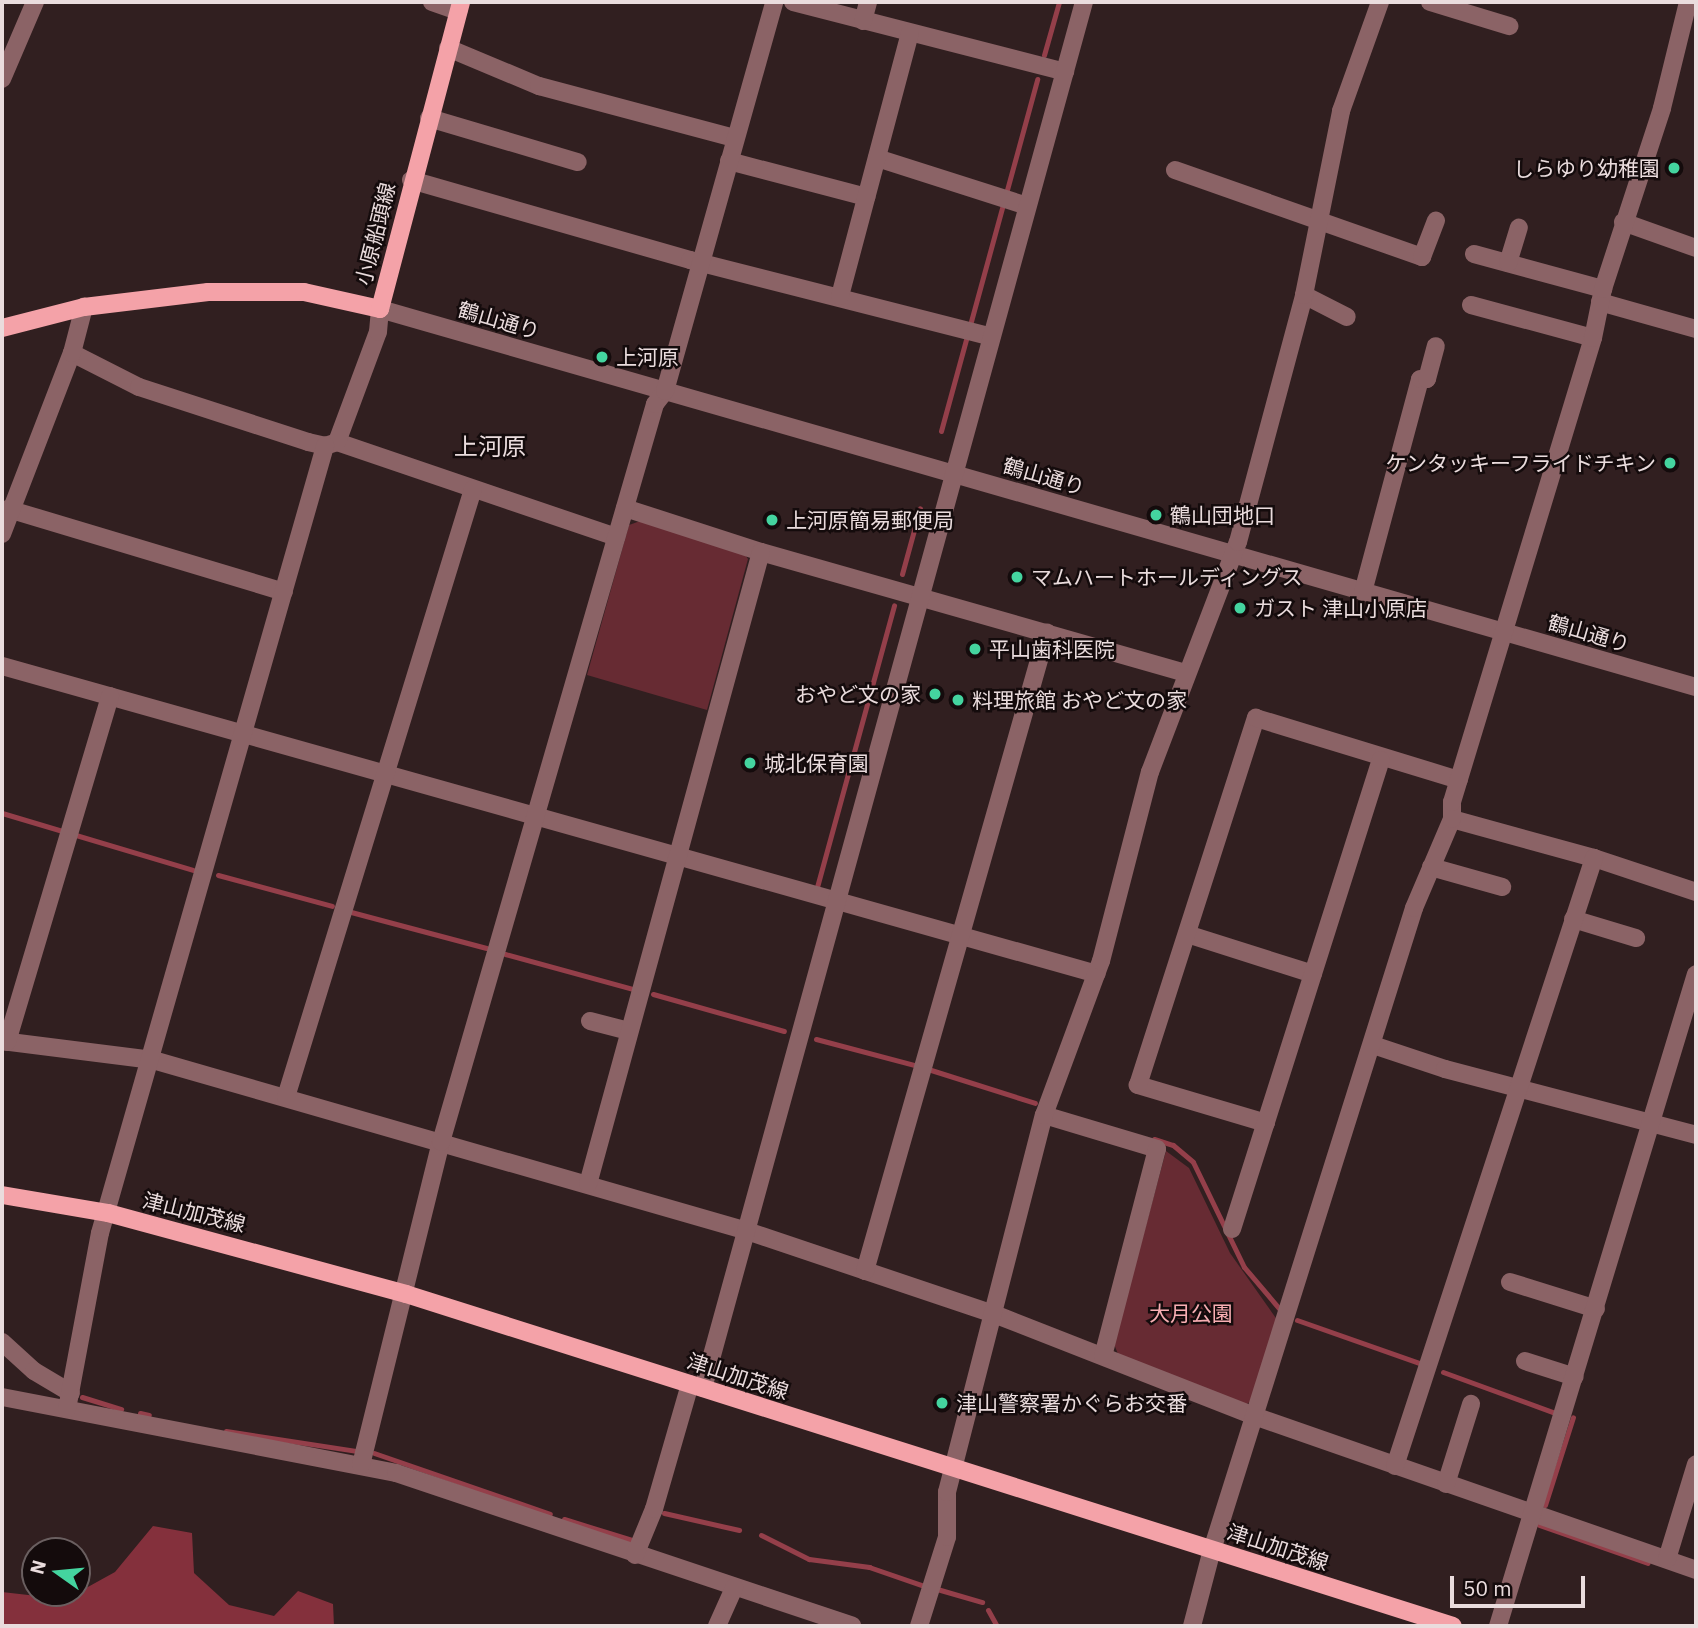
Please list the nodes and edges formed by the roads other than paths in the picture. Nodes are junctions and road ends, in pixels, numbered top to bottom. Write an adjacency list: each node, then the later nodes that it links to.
1 (35, 2): 16 (street)
2 (432, 2): 10 (street)
3 (774, 2): 18 (street)
4 (793, 2): 11 (street)
5 (867, 2): 11 (street)
6 (1084, 2): 15 (street)
7 (1380, 2): 26 (street)
8 (1430, 2): 12 (street)
9 (1688, 2): 28 (street)
10 (460, 6): 14 (main road, 小原船頭線)
11 (863, 21): 13 (street)
12 (1509, 26)
13 (910, 33): 15 (street); 19 (street)
14 (448, 48): 17 (main road, 小原船頭線); 18 (street)
15 (1065, 72): 25 (street)
16 (2, 79)
17 (429, 118): 21 (street); 23 (main road, 小原船頭線)
18 (735, 138): 20 (street)
19 (877, 158): 24 (street); 25 (street)
20 (729, 161): 24 (street); 32 (street)
21 (578, 162)
22 (1175, 170): 26 (street)
23 (411, 180): 32 (street); 39 (main road, 小原船頭線)
24 (866, 197): 35 (street)
25 (1027, 206): 43 (street)
26 (1322, 219): 27 (street); 34 (street)
27 (1436, 221)
28 (1623, 222): 30 (street); 36 (street)
29 (1519, 228): 33 (street)
30 (1696, 248)
31 (1474, 254): 33 (street)
32 (702, 260): 35 (street); 47 (street)
33 (1508, 263): 36 (street)
34 (1304, 295): 40 (street); 56 (street)
35 (840, 296): 43 (street)
36 (1602, 296): 42 (street); 44 (street)
37 (1471, 305): 44 (street)
38 (84, 307): 39 (main road, 小原船頭線); 41 (main road, 小原船頭線); 46 (street)
39 (380, 309): 47 (street, 鶴山通り); 48 (street)
40 (1347, 317)
41 (2, 328)
42 (1696, 329)
43 (976, 333): 49 (street)
44 (1592, 338): 61 (street)
45 (1436, 346): 58 (street)
46 (72, 352): 48 (street); 52 (street)
47 (665, 391): 49 (street, 鶴山通り); 51 (street)
48 (331, 444): 50 (street); 57 (street)
49 (954, 473): 56 (street, 鶴山通り); 59 (street)
50 (473, 489): 54 (street); 68 (street)
51 (625, 508): 54 (street); 55 (street)
52 (9, 509): 53 (street); 57 (street)
53 (2, 534)
54 (616, 537): 70 (street)
55 (761, 552): 59 (street); 72 (street)
56 (1233, 555): 58 (street, 鶴山通り); 63 (street)
57 (284, 592): 66 (street)
58 (1363, 593): 61 (street, 鶴山通り)
59 (920, 596): 60 (street); 77 (street)
60 (1047, 632): 63 (street); 80 (street)
61 (1503, 633): 64 (street, 鶴山通り); 69 (street)
62 (2, 666): 65 (street)
63 (1185, 673): 82 (street)
64 (1696, 687)
65 (110, 696): 66 (street); 87 (street)
66 (243, 735): 68 (street); 89 (street)
67 (1381, 760): 69 (street); 79 (street); 83 (street)
68 (386, 776): 70 (street); 91 (street)
69 (1459, 780): 71 (street)
70 (534, 817): 72 (street); 96 (street)
71 (1452, 819): 73 (street); 74 (street)
72 (676, 857): 77 (street); 86 (street)
73 (1594, 858): 76 (street); 78 (street)
74 (1432, 867): 75 (street); 88 (street)
75 (1503, 887)
76 (1696, 891)
77 (836, 902): 80 (street); 101 (street)
78 (1573, 919): 81 (street); 90 (street)
79 (1187, 934): 83 (street); 94 (street)
80 (962, 937): 82 (street); 102 (street)
81 (1636, 938)
82 (1097, 974): 92 (street)
83 (1312, 974): 94 (street)
84 (1696, 974): 93 (street)
85 (590, 1021): 86 (street)
86 (629, 1031): 97 (street)
87 (4, 1041): 89 (street)
88 (1373, 1045): 90 (street); 115 (street)
89 (153, 1060): 91 (street); 99 (street)
90 (1518, 1087): 93 (street); 118 (street)
91 (286, 1097): 96 (street)
92 (1044, 1115): 106 (street); 108 (street)
93 (1652, 1122): 95 (street); 105 (street)
94 (1266, 1124): 100 (street)
95 (1696, 1135)
96 (441, 1142): 97 (street); 104 (street)
97 (587, 1184): 101 (street)
98 (2, 1195): 99 (main road, 津山加茂線)
99 (108, 1213): 104 (main road, 津山加茂線); 113 (street)
100 (1232, 1229)
101 (747, 1231): 102 (street); 111 (street)
102 (865, 1270): 106 (street)
103 (1510, 1282): 105 (street)
104 (406, 1294): 111 (main road, 津山加茂線); 117 (street)
105 (1596, 1309): 110 (street)
106 (994, 1314): 108 (street); 119 (street)
107 (2, 1342): 113 (street)
108 (1103, 1356): 115 (street)
109 (1525, 1361): 110 (street)
110 (1575, 1377): 121 (street)
111 (696, 1386): 119 (main road, 津山加茂線); 123 (street)
112 (2, 1397): 113 (street)
113 (69, 1401): 117 (street)
114 (1471, 1404): 120 (street)
115 (1257, 1417): 118 (street); 122 (street)
116 (1696, 1464): 124 (street)
117 (361, 1465): 123 (street)
118 (1395, 1466): 120 (street)
119 (953, 1468): 122 (main road, 津山加茂線); 129 (street)
120 (1446, 1484): 121 (street)
121 (1534, 1514): 124 (street); 132 (street)
122 (1212, 1550): 130 (street); 131 (main road, 津山加茂線)
123 (635, 1555): 126 (street)
124 (1667, 1559): 125 (street)
125 (1696, 1570)
126 (734, 1588): 127 (street); 128 (street)
127 (717, 1626)
128 (852, 1626)
129 (919, 1626)
130 (1192, 1626)
131 (1453, 1626)
132 (1498, 1626)

